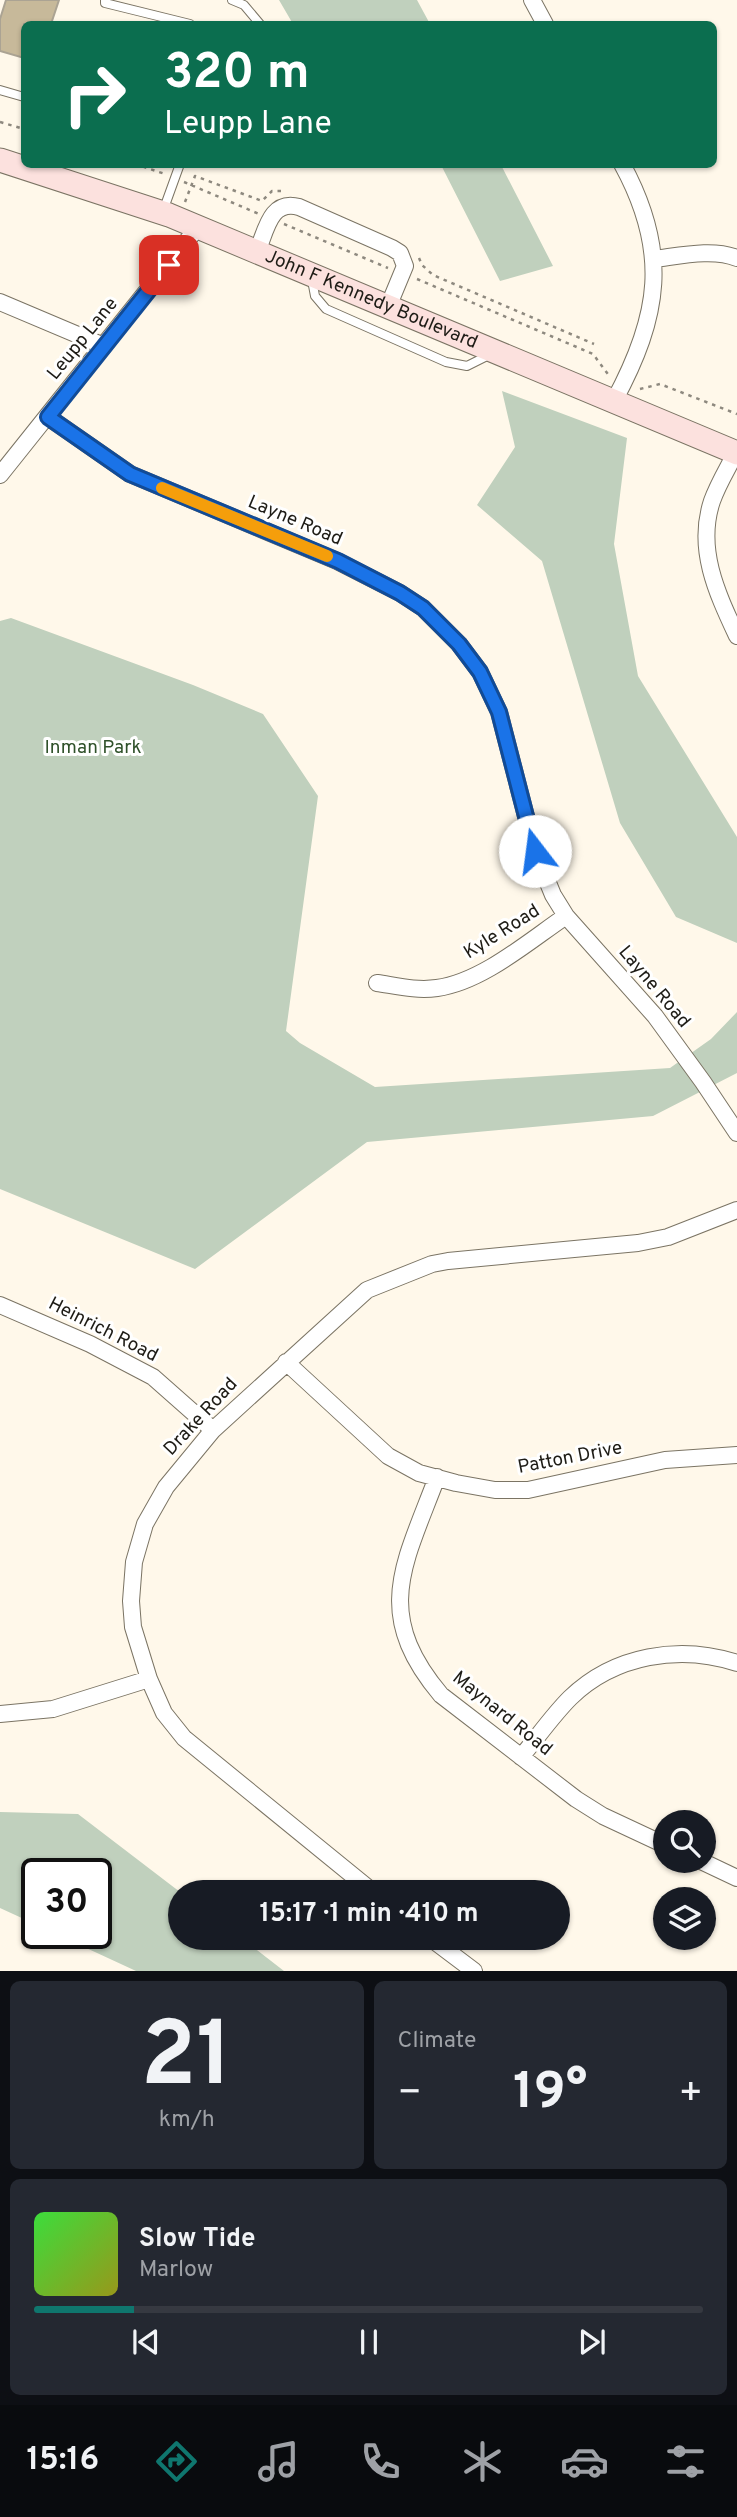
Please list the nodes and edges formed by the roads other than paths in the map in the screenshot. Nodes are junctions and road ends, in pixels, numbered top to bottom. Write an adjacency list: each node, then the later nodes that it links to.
1 (105, 0): 4 (lane)
2 (232, 0): 5 (lane)
3 (532, 0): 6 (street)
4 (178, 21)
5 (257, 21)
6 (543, 21)
7 (0, 90): 8 (lane)
8 (21, 96)
9 (0, 160): 10 (street, John F Kennedy Boulevard)
10 (21, 167)
11 (24, 168): 14 (street, John F Kennedy Boulevard)
12 (179, 168): 14 (lane)
13 (624, 168): 18 (street)
14 (162, 213): 15 (street, John F Kennedy Boulevard)
15 (198, 227): 16 (street, John F Kennedy Boulevard); 22 (street, Leupp Lane)
16 (257, 252): 19 (street, John F Kennedy Boulevard); 21 (street)
17 (737, 258): 18 (street)
18 (654, 259): 24 (street)
19 (311, 275): 21 (street, John F Kennedy Boulevard); 23 (lane)
20 (0, 302): 22 (street)
21 (388, 307): 23 (street, John F Kennedy Boulevard)
22 (104, 346): 25 (street, Leupp Lane)
23 (495, 352): 24 (street, John F Kennedy Boulevard)
24 (614, 401): 26 (street, John F Kennedy Boulevard)
25 (48, 417): 27 (street, Leupp Lane); 29 (street, Layne Road)
26 (737, 452): 28 (street)
27 (0, 475)
28 (737, 636)
29 (566, 916): 30 (street, Kyle Road); 31 (street, Layne Road)
30 (377, 983)
31 (737, 1133)
32 (737, 1210): 34 (street, Drake Road)
33 (0, 1305): 35 (street, Heinrich Road)
34 (286, 1362): 35 (street, Drake Road); 37 (street, Patton Drive)
35 (213, 1430): 39 (street, Drake Road)
36 (737, 1455): 37 (street, Patton Drive)
37 (437, 1478): 41 (street, Maynard Road)
38 (737, 1663): 41 (street)
39 (149, 1679): 40 (street); 45 (street, Drake Road)
40 (0, 1714)
41 (521, 1757): 42 (street, Maynard Road)
42 (653, 1839)
43 (716, 1868): 44 (street)
44 (737, 1878)
45 (358, 1880)
46 (446, 1950): 47 (street)
47 (474, 1971)

